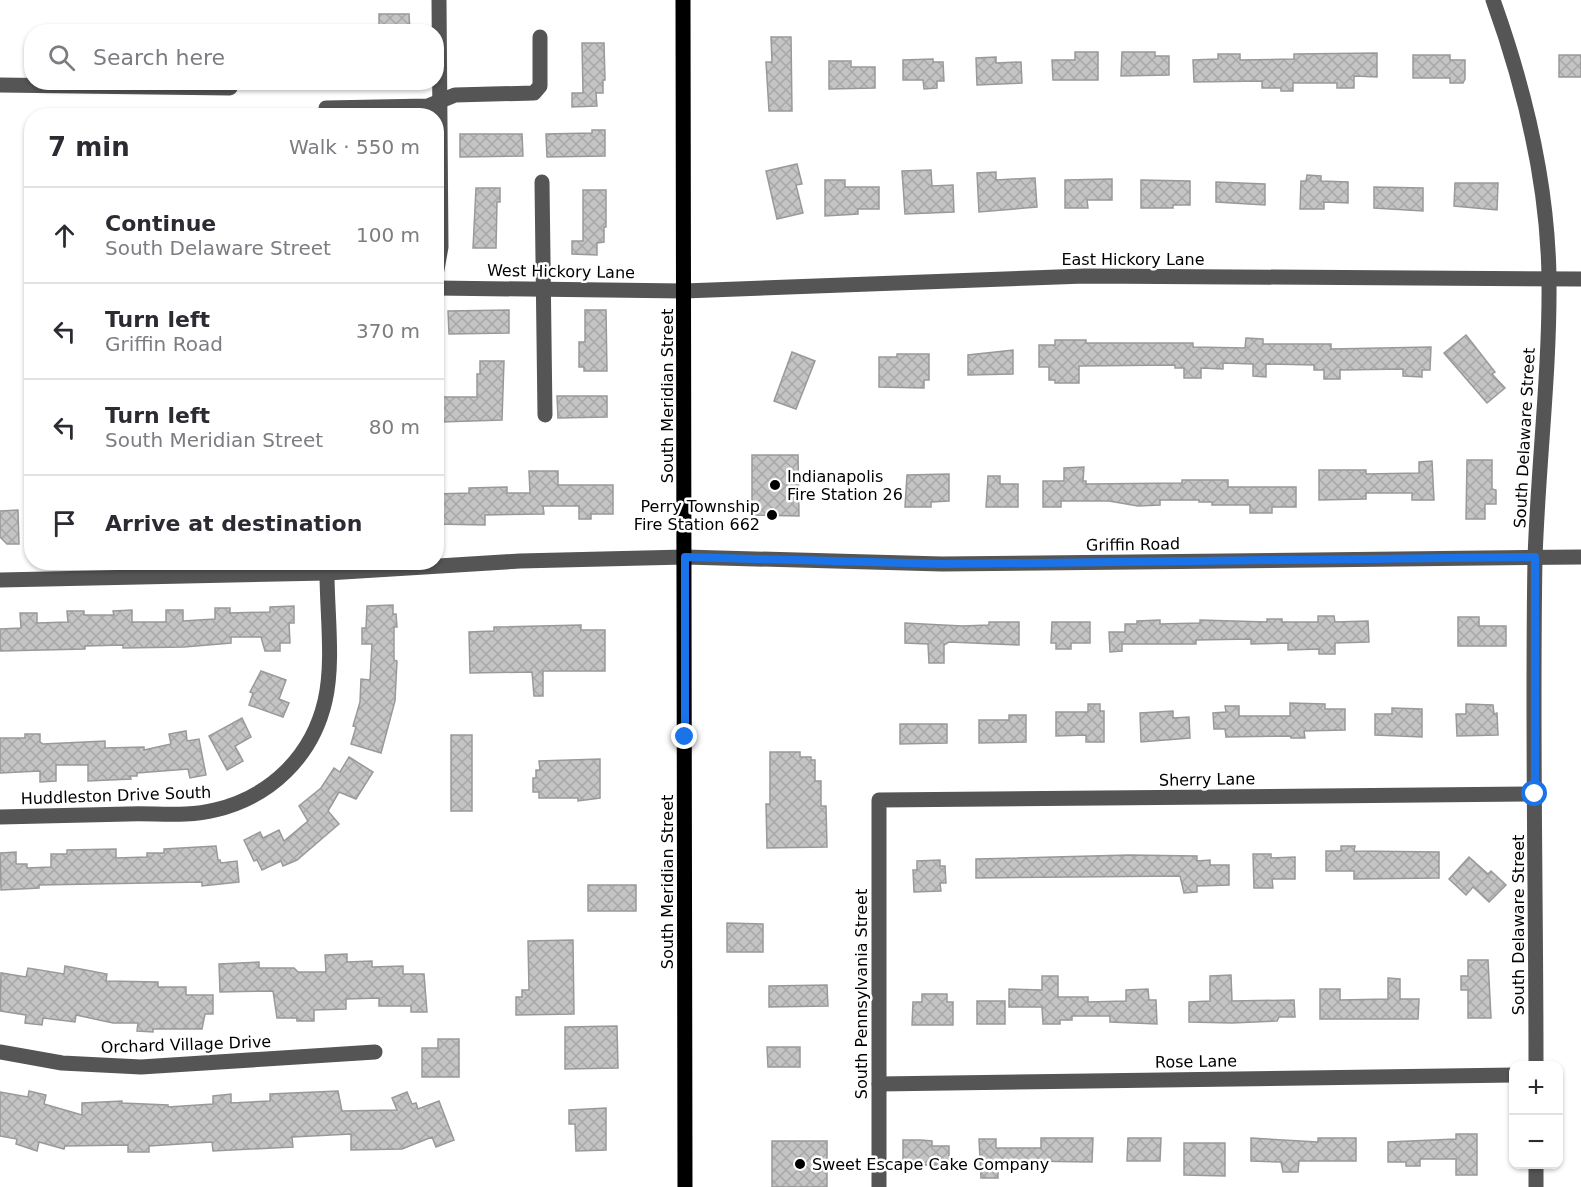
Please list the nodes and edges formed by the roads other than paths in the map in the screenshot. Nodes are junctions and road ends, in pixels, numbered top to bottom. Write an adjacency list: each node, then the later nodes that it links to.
1 (439, 0): 4 (street)
2 (683, 0): 17 (main road, South Meridian Street)
3 (1493, 0): 13 (street, South Delaware Street)
4 (439, 24)
5 (540, 36): 9 (street)
6 (0, 85): 7 (street)
7 (24, 85)
8 (440, 90): 9 (street)
9 (440, 102): 10 (street); 11 (street)
10 (326, 108)
11 (440, 108)
12 (542, 182): 16 (street)
13 (1549, 279): 14 (street, East Hickory Lane); 17 (street, East Hickory Lane); 20 (street, South Delaware Street)
14 (1581, 279)
15 (444, 288): 16 (street, West Hickory Lane)
16 (544, 289): 17 (street, West Hickory Lane); 18 (street)
17 (684, 291): 19 (main road, South Meridian Street)
18 (545, 415)
19 (685, 557): 20 (street, Griffin Road); 22 (street, Griffin Road); 35 (main road, South Meridian Street)
20 (1535, 557): 21 (street, Griffin Road); 26 (street, South Delaware Street)
21 (1581, 557)
22 (444, 566)
23 (375, 570): 24 (street, Griffin Road)
24 (327, 573): 25 (street, Griffin Road); 28 (street, Huddleston Drive South)
25 (0, 580)
26 (1535, 794): 27 (street, Sherry Lane); 31 (street, South Delaware Street)
27 (879, 800): 33 (street, South Pennsylvania Street)
28 (0, 818)
29 (375, 1052): 30 (street, Orchard Village Drive)
30 (0, 1053)
31 (1536, 1061)
32 (1509, 1075): 33 (street, Rose Lane)
33 (879, 1084): 36 (street, South Pennsylvania Street)
34 (1536, 1169): 37 (street)
35 (685, 1187)
36 (879, 1187)
37 (1536, 1187)

